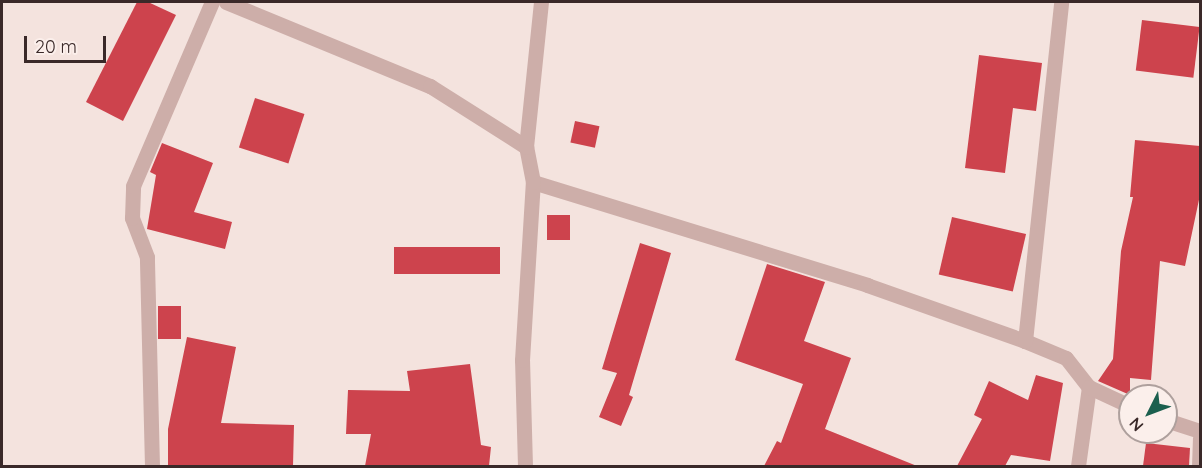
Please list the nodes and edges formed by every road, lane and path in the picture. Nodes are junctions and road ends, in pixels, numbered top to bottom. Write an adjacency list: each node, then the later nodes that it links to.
1 (212, 2): 13 (street)
2 (226, 2): 5 (street)
3 (541, 2): 5 (street)
4 (1061, 2): 7 (street)
5 (526, 147): 6 (street)
6 (533, 182): 7 (street); 14 (street)
7 (1025, 341): 8 (street)
8 (1089, 387): 9 (street); 15 (street)
9 (1118, 400)
10 (1178, 424): 11 (street)
11 (1200, 431)
12 (1200, 438): 16 (street)
13 (152, 466)
14 (525, 466)
15 (1078, 466)
16 (1199, 466)

